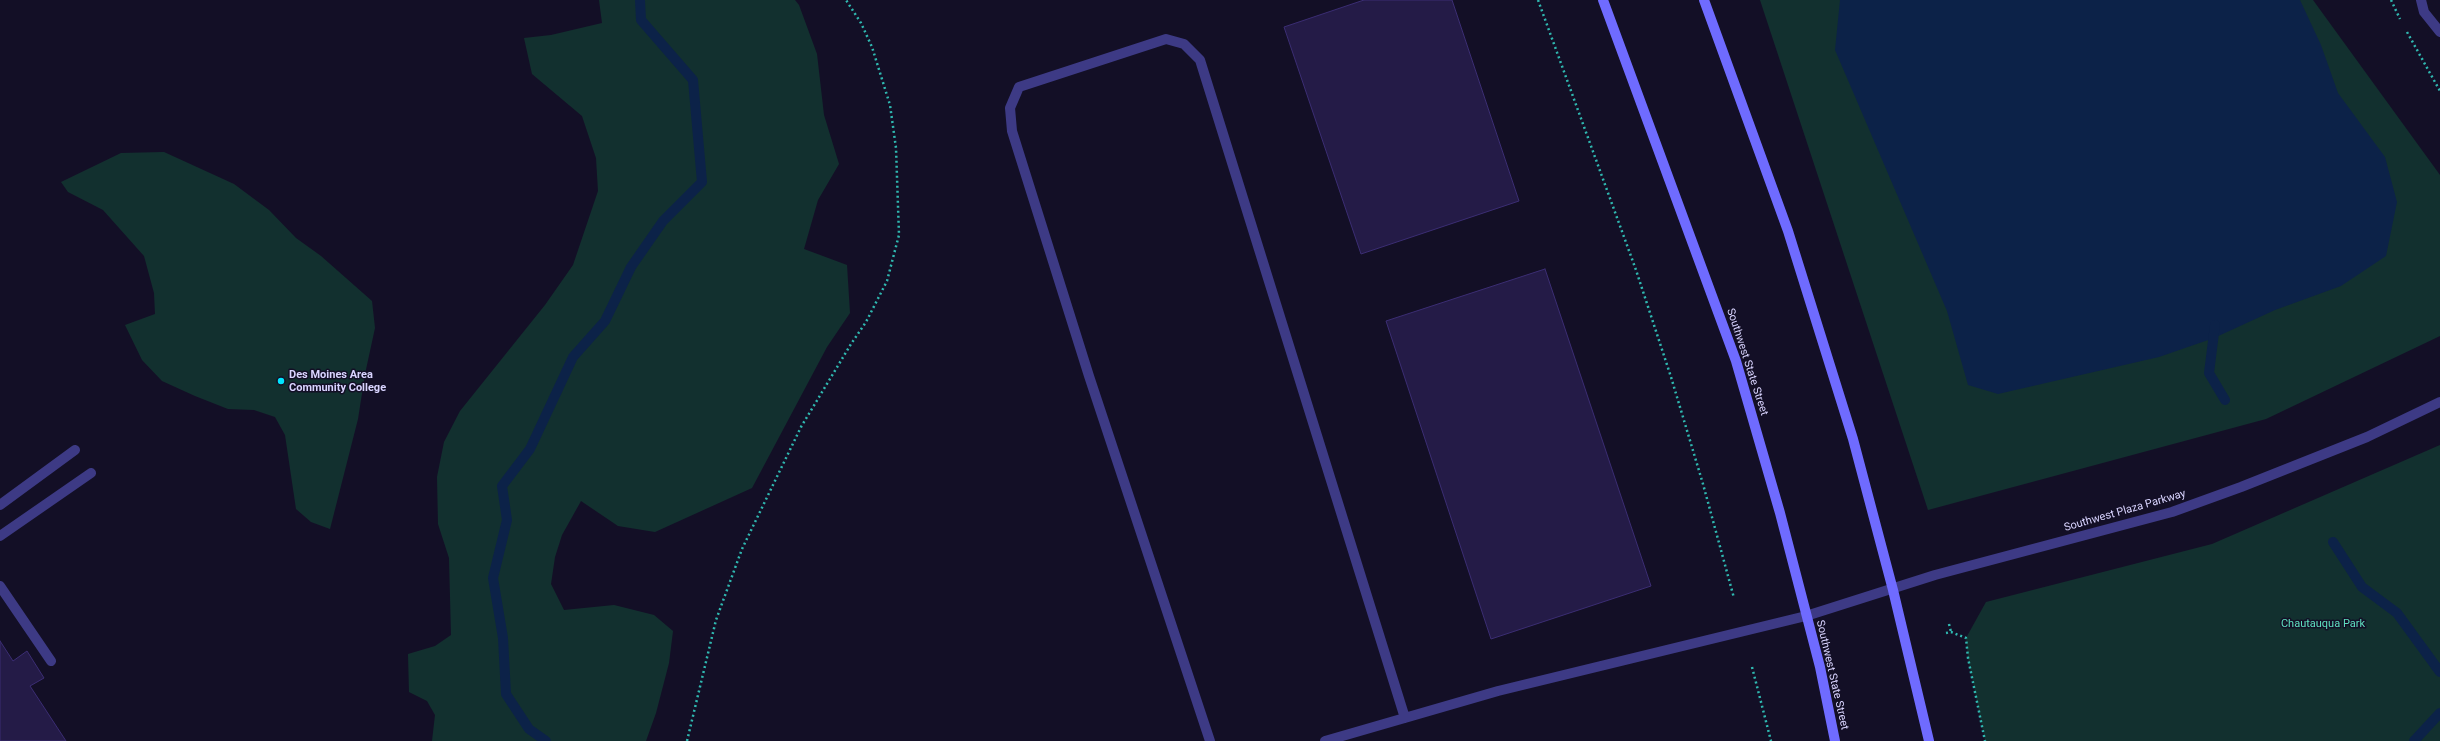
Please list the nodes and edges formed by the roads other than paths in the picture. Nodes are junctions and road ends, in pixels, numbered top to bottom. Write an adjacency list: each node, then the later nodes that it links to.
1 (1603, 0): 12 (main road, Southwest State Street)
2 (1704, 0): 11 (main road)
3 (2421, 0): 4 (street)
4 (2440, 32)
5 (2440, 402): 11 (street, Southwest Plaza Parkway)
6 (76, 450): 8 (street)
7 (91, 473): 9 (street)
8 (0, 506)
9 (0, 536)
10 (0, 586): 13 (street)
11 (1893, 590): 12 (street, Southwest Plaza Parkway); 18 (main road)
12 (1806, 616): 14 (street, Southwest Plaza Parkway); 17 (main road, Southwest State Street)
13 (50, 661)
14 (1405, 718): 15 (street); 16 (street, Southwest Plaza Parkway)
15 (1210, 741)
16 (1325, 741)
17 (1835, 741)
18 (1929, 741)

